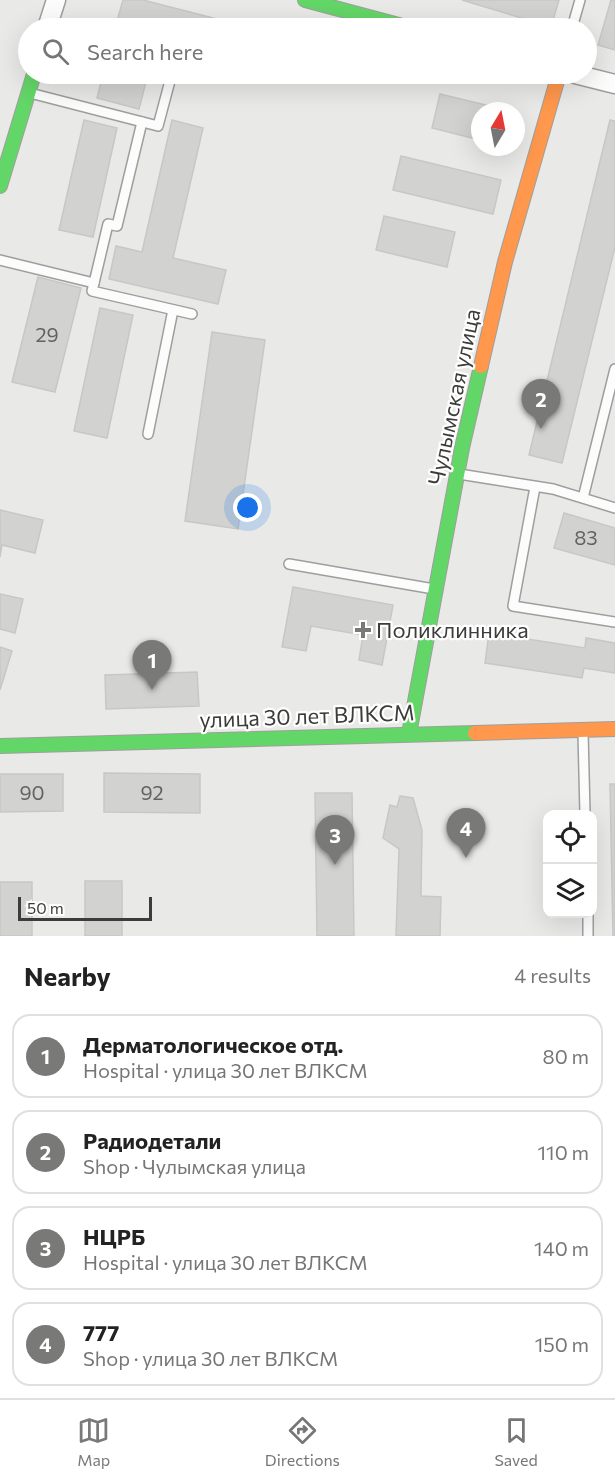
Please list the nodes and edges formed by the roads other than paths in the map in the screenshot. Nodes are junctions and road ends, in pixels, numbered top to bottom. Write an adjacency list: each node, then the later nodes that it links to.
1 (56, 0): 5 (street)
2 (305, 0): 4 (street)
3 (580, 0): 7 (lane)
4 (332, 4): 6 (street)
5 (50, 18)
6 (378, 18)
7 (575, 18)
8 (597, 80): 12 (street)
9 (30, 84): 13 (street)
10 (169, 84): 14 (lane)
11 (556, 84): 22 (street, Чулымская улица)
12 (615, 84)
13 (28, 92): 14 (lane); 15 (street)
14 (142, 122): 17 (lane)
15 (0, 186)
16 (0, 260): 17 (lane)
17 (94, 283): 18 (lane)
18 (173, 310): 19 (lane); 21 (lane)
19 (192, 314)
20 (615, 369): 24 (lane)
21 (148, 435)
22 (458, 474): 23 (lane); 27 (street, Чулымская улица)
23 (535, 487): 24 (lane); 28 (lane)
24 (583, 498): 25 (lane)
25 (615, 508)
26 (289, 564): 27 (lane)
27 (436, 590): 31 (street, Чулымская улица)
28 (615, 622)
29 (615, 729): 30 (street, улица 30 лет ВЛКСМ)
30 (583, 730): 31 (street, улица 30 лет ВЛКСМ); 33 (lane)
31 (409, 734): 32 (street, улица 30 лет ВЛКСМ)
32 (0, 746)
33 (585, 810)
34 (588, 918): 35 (lane)
35 (588, 936)

